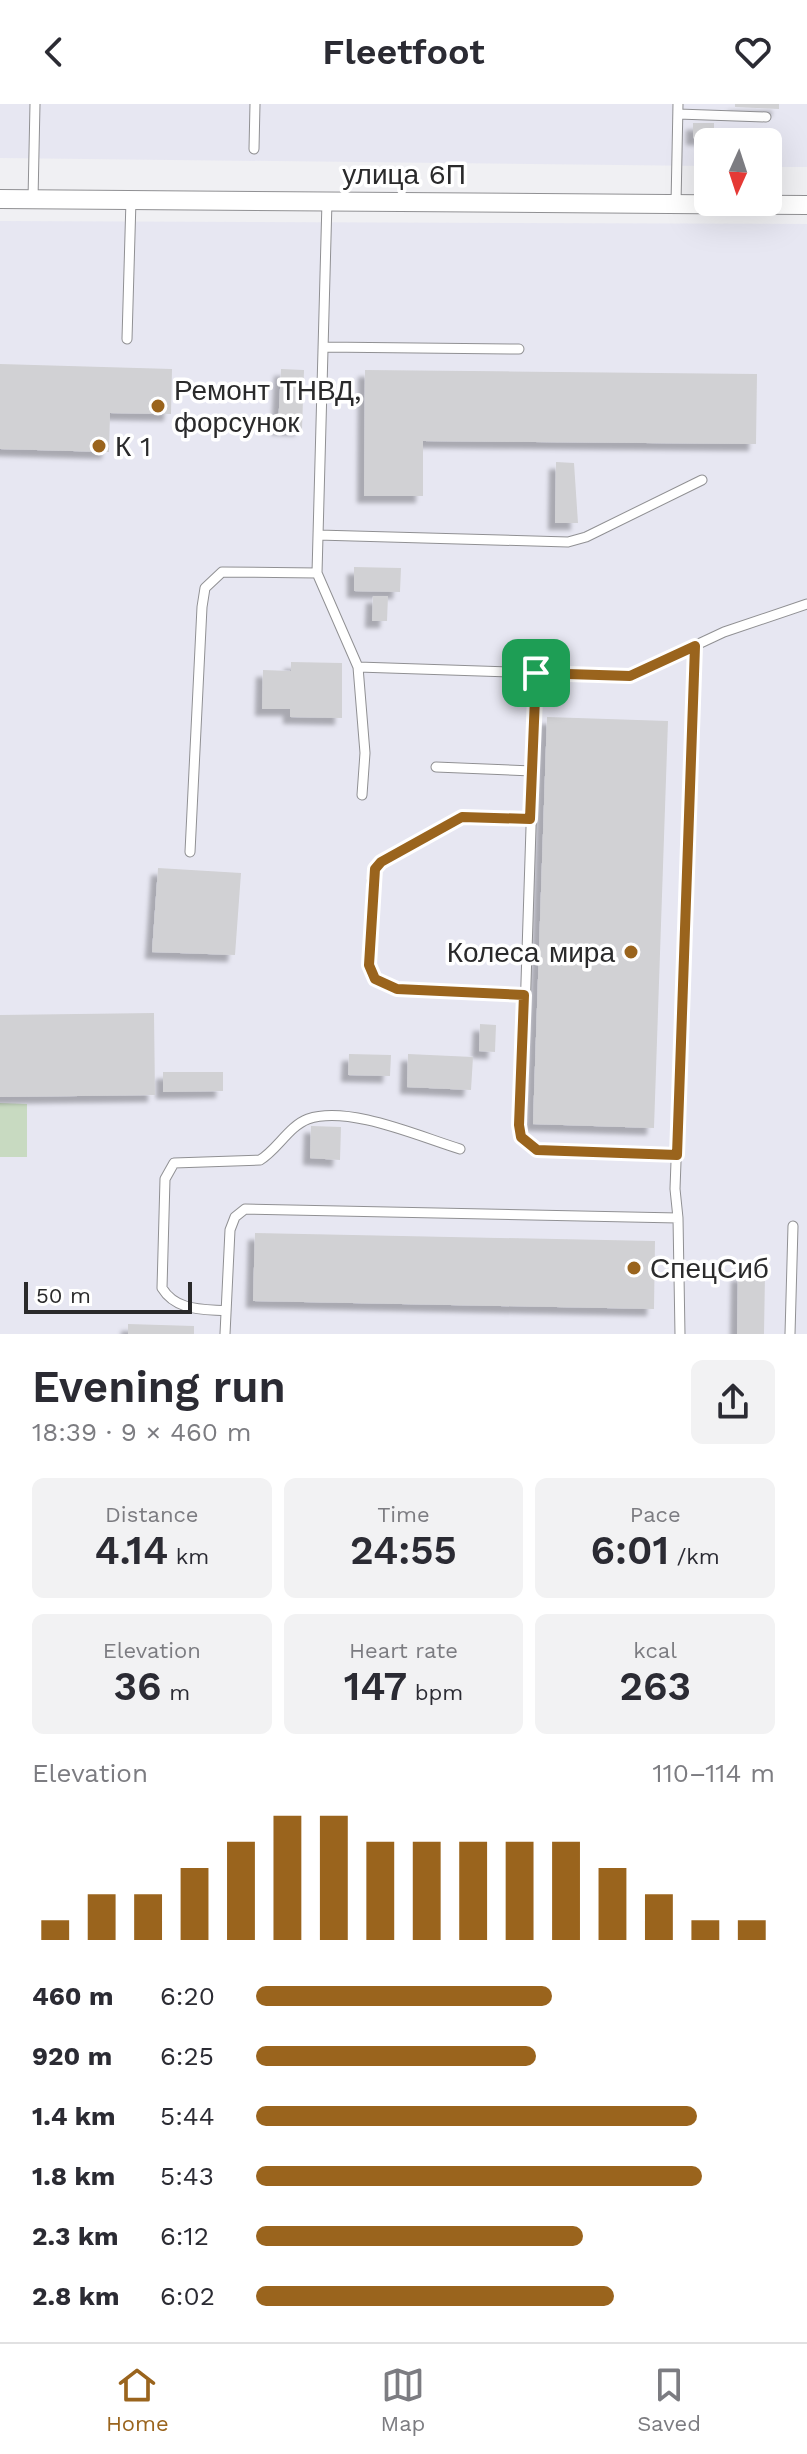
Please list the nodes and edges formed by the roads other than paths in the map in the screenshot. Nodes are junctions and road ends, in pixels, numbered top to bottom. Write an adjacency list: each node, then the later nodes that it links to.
1 (35, 104): 7 (lane)
2 (255, 104): 5 (lane)
3 (678, 109): 4 (lane); 10 (lane)
4 (766, 117)
5 (254, 149)
6 (0, 199): 7 (street, улица 6П)
7 (33, 199): 8 (street, улица 6П)
8 (131, 200): 9 (street, улица 6П); 12 (lane)
9 (327, 201): 10 (street, улица 6П); 13 (lane)
10 (676, 204): 11 (street, улица 6П)
11 (807, 205)
12 (127, 339)
13 (323, 347): 14 (lane); 16 (lane)
14 (519, 349)
15 (702, 480): 16 (lane)
16 (318, 535): 17 (lane)
17 (317, 573): 20 (lane); 26 (lane)
18 (807, 604): 19 (lane)
19 (695, 646): 21 (lane); 29 (lane)
20 (358, 667): 21 (lane); 24 (lane)
21 (536, 673): 23 (lane)
22 (436, 767): 23 (lane)
23 (532, 771): 25 (lane)
24 (362, 795)
25 (530, 819): 27 (lane); 27 (lane)
26 (190, 852)
27 (524, 995): 29 (lane)
28 (460, 1149): 32 (lane)
29 (677, 1155): 30 (lane)
30 (678, 1218): 32 (lane); 34 (lane)
31 (793, 1226): 35 (lane)
32 (226, 1311): 33 (lane)
33 (225, 1334)
34 (680, 1334)
35 (790, 1334)

